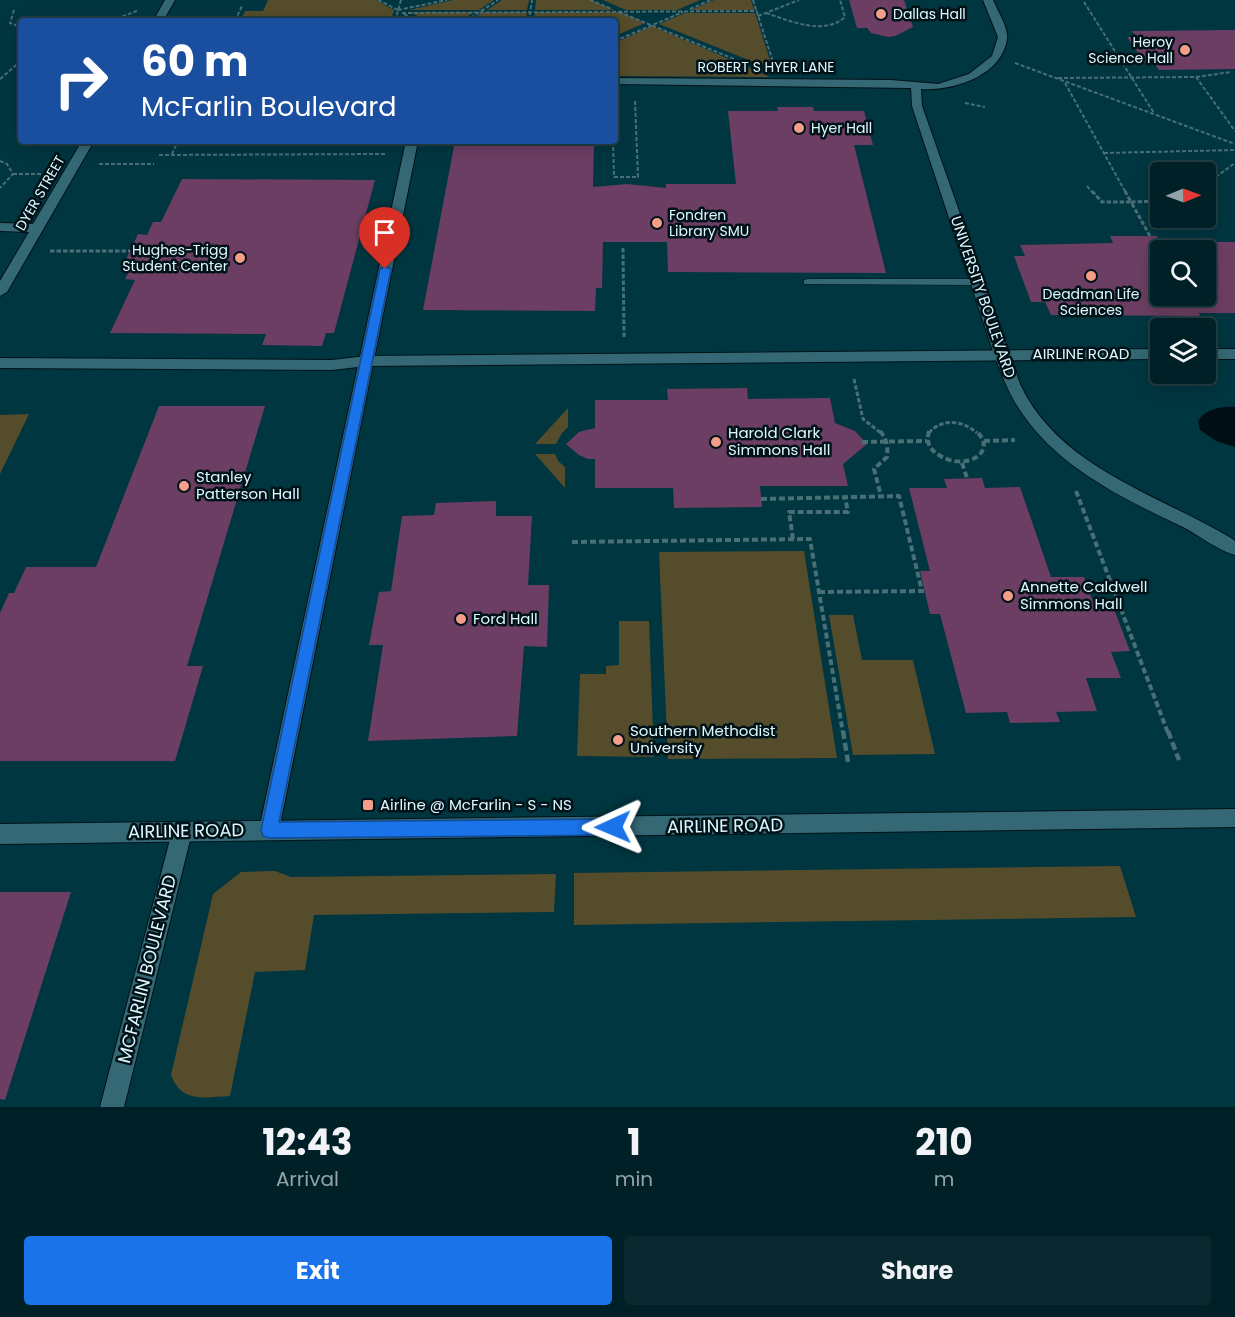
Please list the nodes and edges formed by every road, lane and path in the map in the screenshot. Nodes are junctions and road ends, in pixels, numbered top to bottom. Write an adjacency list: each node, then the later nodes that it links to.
1 (170, 0): 27 (street)
2 (378, 0): 17 (path)
3 (401, 0): 17 (path)
4 (447, 0): 17 (path)
5 (498, 0): 22 (path)
6 (532, 0): 18 (path)
7 (590, 0): 19 (path)
8 (711, 0): 20 (path)
9 (753, 0): 21 (path)
10 (799, 0): 24 (path)
11 (840, 0): 24 (path)
12 (988, 0): 36 (street)
13 (1084, 2): 41 (path)
14 (242, 6): 28 (path)
15 (148, 7): 26 (path)
16 (14, 10): 33 (path)
17 (398, 10): 23 (path); 29 (path)
18 (531, 11): 19 (path); 22 (path); 32 (path)
19 (616, 11): 20 (path); 34 (path)
20 (686, 11): 21 (path); 34 (path)
21 (757, 11): 25 (path)
22 (481, 12): 23 (path); 31 (path)
23 (402, 13): 30 (path)
24 (766, 13): 25 (path)
25 (758, 16): 39 (path)
26 (119, 18)
27 (160, 18)
28 (237, 18)
29 (396, 18)
30 (411, 18)
31 (471, 18)
32 (530, 18)
33 (18, 26)
34 (652, 26): 35 (path); 37 (path)
35 (618, 40)
36 (997, 57): 43 (path); 47 (street)
37 (744, 63)
38 (18, 64): 44 (path)
39 (775, 66)
40 (1231, 72): 42 (path)
41 (1131, 77): 42 (path); 43 (path); 49 (path)
42 (1196, 77): 50 (path)
43 (1056, 78): 46 (path)
44 (0, 79)
45 (618, 81): 47 (street, ROBERT S HYER LANE)
46 (1065, 82): 49 (path); 57 (path)
47 (916, 86): 77 (street, UNIVERSITY BOULEVARD)
48 (635, 91): 54 (path)
49 (1155, 115): 55 (path)
50 (1235, 131)
51 (86, 144): 63 (street, DYER STREET)
52 (177, 144): 58 (path)
53 (411, 144): 85 (street)
54 (613, 144)
55 (1235, 144)
56 (1235, 150): 57 (path)
57 (1104, 153): 69 (path)
58 (172, 154): 59 (path); 60 (path)
59 (385, 154)
60 (159, 155)
61 (0, 161): 67 (path)
62 (1235, 163): 65 (path)
63 (75, 164): 64 (path); 71 (street, DYER STREET)
64 (154, 164)
65 (1216, 177)
66 (1087, 186): 69 (path)
67 (0, 188)
68 (1150, 201): 69 (path)
69 (1131, 202): 72 (path)
70 (0, 227): 71 (street)
71 (37, 228): 74 (street, DYER STREET)
72 (1150, 236)
73 (623, 248): 84 (path)
74 (24, 250): 75 (path); 78 (street, DYER STREET)
75 (130, 251)
76 (808, 282): 77 (lane)
77 (976, 282): 79 (street, UNIVERSITY BOULEVARD)
78 (0, 292)
79 (1001, 354): 80 (street, AIRLINE ROAD); 83 (street, AIRLINE ROAD); 100 (street, UNIVERSITY BOULEVARD)
80 (1150, 354)
81 (1216, 354): 82 (street)
82 (1235, 354)
83 (849, 355): 84 (street, AIRLINE ROAD); 91 (path)
84 (624, 357): 85 (street, AIRLINE ROAD)
85 (366, 361): 86 (street, AIRLINE ROAD); 107 (street)
86 (0, 363)
87 (1015, 440): 89 (path)
88 (927, 441): 89 (path); 91 (path); 92 (path)
89 (984, 441): 92 (path)
90 (862, 442): 91 (path)
91 (888, 442): 95 (path)
92 (962, 463): 93 (path)
93 (967, 478)
94 (1076, 490): 103 (path)
95 (881, 496): 96 (path); 101 (path)
96 (845, 497): 97 (path); 98 (path)
97 (761, 499)
98 (793, 539): 99 (path); 101 (path)
99 (572, 542)
100 (1235, 549)
101 (819, 592): 105 (path)
102 (1120, 625): 103 (path)
103 (1128, 625): 104 (path)
104 (1179, 760)
105 (848, 762)
106 (1235, 818): 107 (street, AIRLINE ROAD)
107 (269, 830): 108 (street, AIRLINE ROAD)
108 (182, 832): 109 (street, AIRLINE ROAD); 110 (street, MCFARLIN BOULEVARD)
109 (0, 834)
110 (112, 1107)

